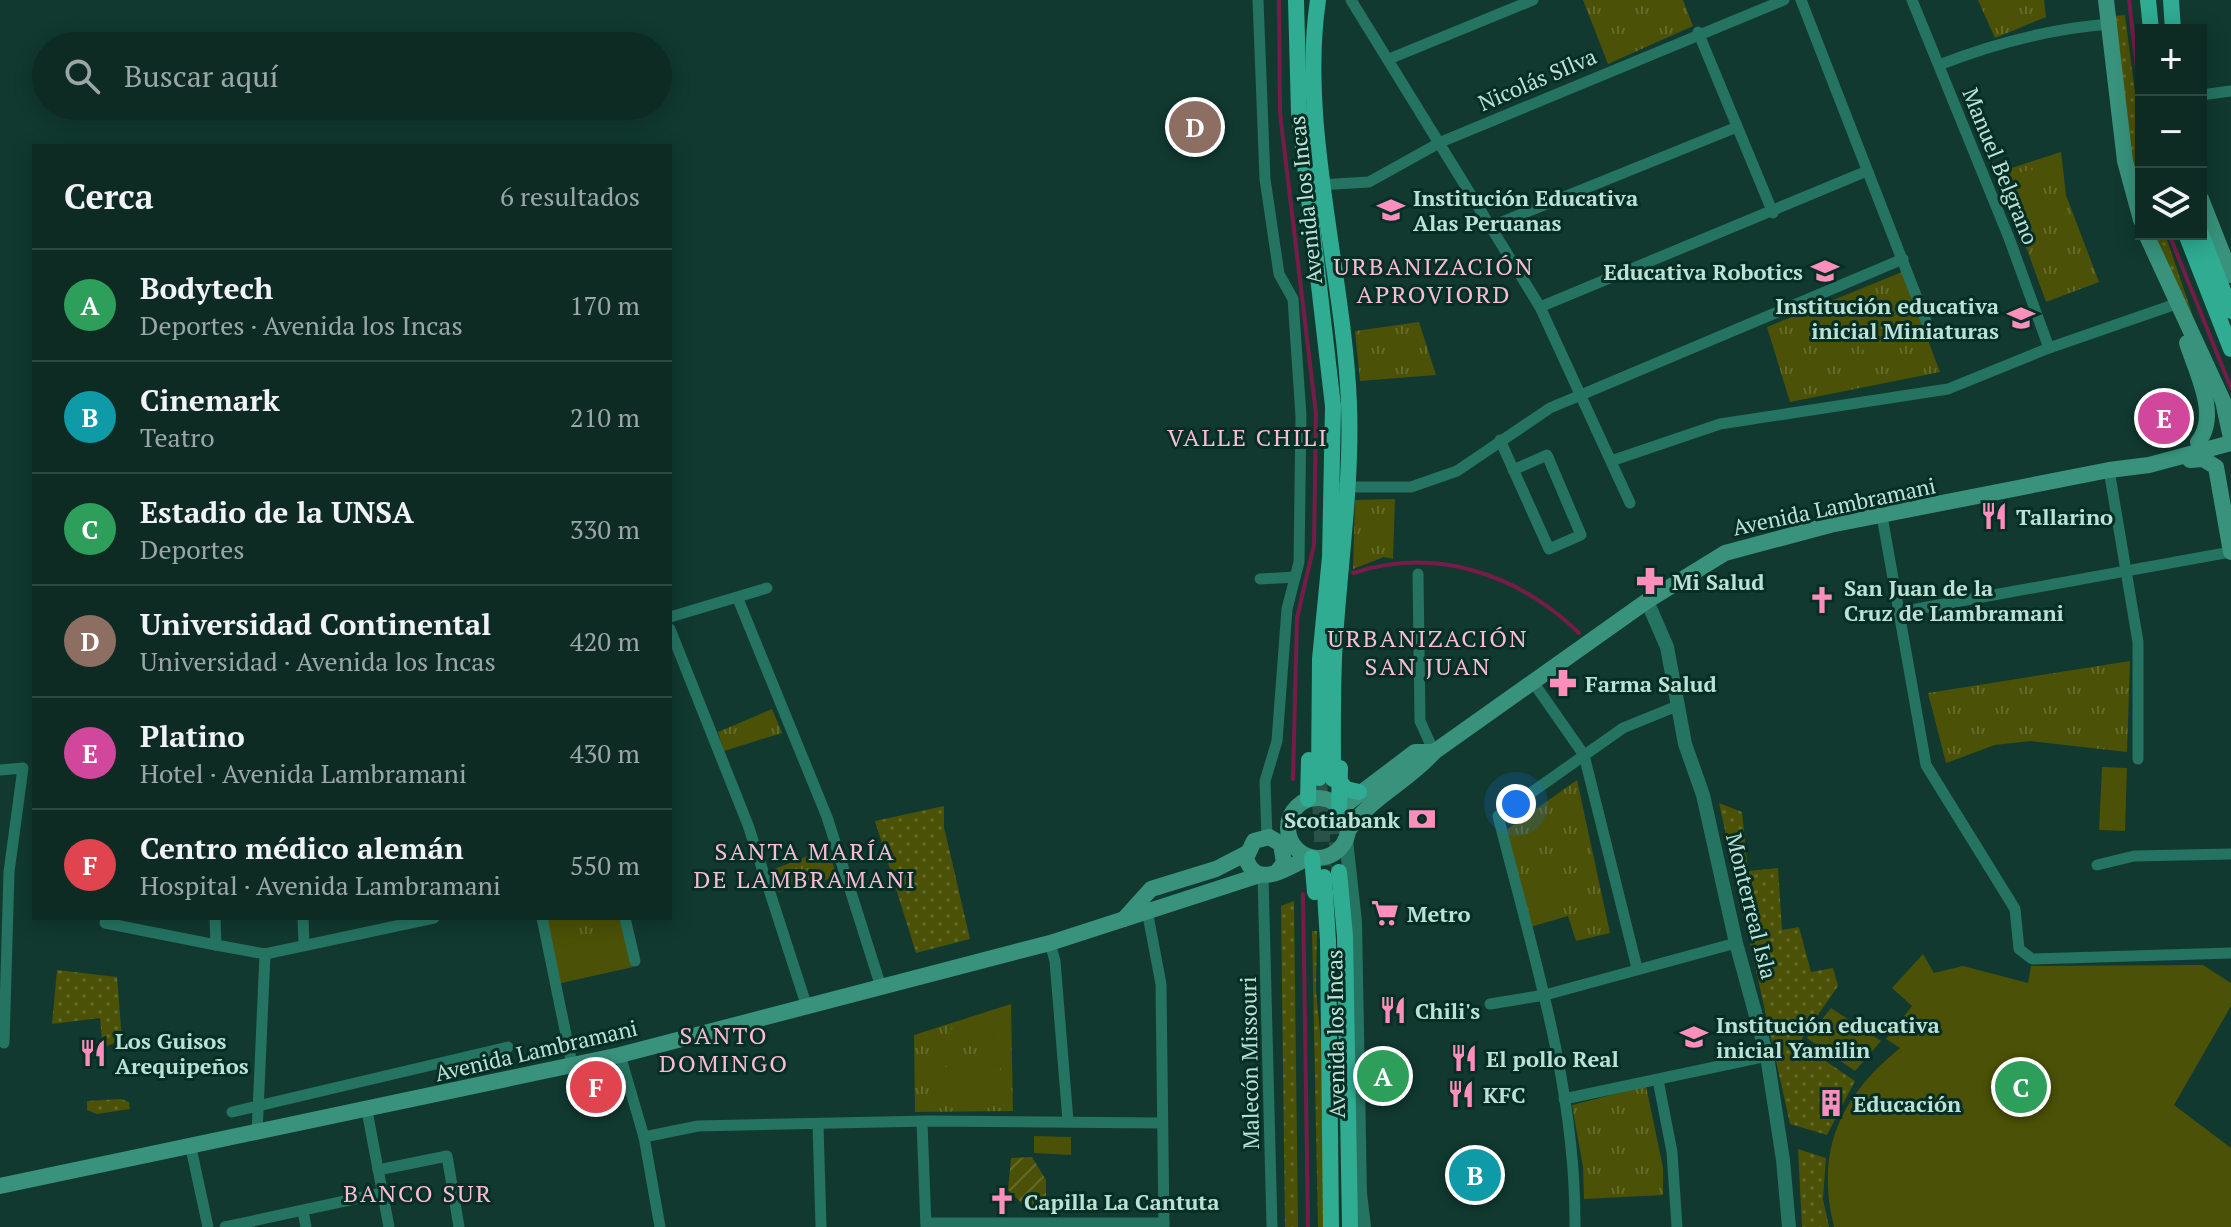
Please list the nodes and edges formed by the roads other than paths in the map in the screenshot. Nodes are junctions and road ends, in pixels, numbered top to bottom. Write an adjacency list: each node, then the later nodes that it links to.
1 (1258, 0): 60 (street)
2 (1296, 0): 17 (main road, Avenida los Incas)
3 (1318, 0): 16 (main road, Avenida los Incas)
4 (1351, 0): 18 (street)
5 (1533, 0): 18 (street)
6 (1784, 0): 15 (street, Nicolás SIlva)
7 (1801, 0): 24 (street)
8 (1912, 0): 19 (street, Manuel Belgrano)
9 (2106, 0): 12 (main road)
10 (2148, 0): 13 (main road)
11 (2171, 0): 14 (main road)
12 (2109, 24): 19 (street); 27 (main road)
13 (2150, 24)
14 (2173, 24)
15 (1698, 32): 22 (street); 23 (street, Nicolás SIlva)
16 (1314, 39): 17 (main road); 25 (main road, Avenida los Incas)
17 (1296, 40): 26 (main road, Avenida los Incas)
18 (1389, 59): 23 (street)
19 (1939, 65): 42 (street, Manuel Belgrano)
20 (2231, 91): 21 (street)
21 (2207, 94)
22 (1737, 127): 28 (street); 30 (street)
23 (1441, 142): 25 (street, Nicolás SIlva); 30 (street)
24 (1867, 171): 28 (street); 34 (street)
25 (1324, 185): 26 (street, Nicolás SIlva); 41 (main road, Avenida los Incas)
26 (1307, 186): 41 (main road, Avenida los Incas)
27 (2135, 198)
28 (1773, 213): 37 (street)
29 (2207, 214): 35 (main road)
30 (1492, 226): 37 (street)
31 (2149, 240): 36 (main road)
32 (2188, 240): 43 (main road)
33 (2203, 240): 38 (main road)
34 (1903, 259): 39 (street); 44 (street)
35 (2231, 275)
36 (2176, 304): 40 (main road); 42 (street)
37 (1540, 307): 44 (street)
38 (2231, 311)
39 (1926, 321)
40 (2185, 322): 45 (main road); 47 (main road)
41 (1333, 323): 52 (main road, Avenida los Incas)
42 (2049, 348): 48 (street)
43 (2231, 349)
44 (1580, 397): 46 (street); 48 (street)
45 (2229, 438): 47 (main road, Avenida Lambramani); 49 (main road, Avenida Lambramani)
46 (1500, 440): 50 (street); 52 (street)
47 (2198, 442): 51 (main road, Avenida Lambramani)
48 (1611, 461): 53 (street)
49 (2149, 465): 51 (main road, Avenida Lambramani); 55 (main road)
50 (1513, 470): 50 (street)
51 (2109, 470): 54 (main road, Avenida Lambramani); 58 (street)
52 (1339, 487): 56 (main road, Avenida los Incas)
53 (1630, 503)
54 (1882, 516): 64 (main road, Avenida Lambramani); 65 (street)
55 (2231, 551): 57 (main road); 58 (street)
56 (1336, 557): 74 (main road); 74 (main road, Avenida los Incas); 76 (main road)
57 (2231, 561)
58 (2127, 569): 65 (street); 72 (street)
59 (1418, 574): 70 (street)
60 (1295, 577): 61 (street); 80 (street)
61 (1260, 579)
62 (767, 588): 63 (street)
63 (738, 599): 66 (street); 103 (street)
64 (1647, 601): 68 (main road, Avenida Lambramani); 69 (street, Monterreal Isla)
65 (1900, 612): 98 (street)
66 (672, 616)
67 (672, 634): 106 (street)
68 (1533, 682): 70 (main road, Avenida Lambramani); 71 (street)
69 (1677, 706): 71 (street); 95 (street, Monterreal Isla)
70 (1434, 752): 75 (main road, Avenida Lambramani); 79 (main road, Avenida Lambramani)
71 (1584, 755): 102 (street); 104 (street)
72 (2138, 759)
73 (0, 770): 85 (street)
74 (1330, 779): 75 (main road); 77 (main road)
75 (1359, 792): 77 (main road, Avenida Lambramani)
76 (1308, 799): 77 (main road); 78 (main road)
77 (1340, 807): 79 (main road)
78 (1288, 826): 80 (main road); 83 (main road)
79 (1347, 836): 83 (main road); 128 (street, Avenida los Incas)
80 (1266, 838): 81 (main road); 86 (main road)
81 (1247, 853): 86 (main road); 87 (main road, Avenida Lambramani)
82 (2231, 854): 84 (street)
83 (1311, 858): 86 (main road, Avenida Lambramani); 112 (main road)
84 (2097, 865)
85 (5, 873): 101 (street)
86 (1268, 875): 87 (main road, Avenida Lambramani); 139 (street, Malecón Missouri)
87 (1146, 904): 94 (main road, Avenida Lambramani); 120 (street)
88 (106, 920): 97 (street)
89 (215, 920): 97 (street)
90 (303, 920): 96 (street)
91 (424, 920): 96 (street)
92 (542, 920): 111 (street)
93 (625, 920): 100 (street)
94 (1050, 943): 103 (main road, Avenida Lambramani); 118 (street)
95 (1736, 943): 102 (street); 110 (street, Monterreal Isla)
96 (304, 944): 99 (street)
97 (216, 945): 99 (street)
98 (2231, 953)
99 (265, 954): 115 (street)
100 (635, 961)
101 (5, 964): 107 (street)
102 (1637, 968): 104 (street)
103 (881, 987): 106 (main road, Avenida Lambramani)
104 (1545, 995): 105 (street); 114 (street)
105 (1490, 1004)
106 (807, 1007): 109 (main road, Avenida Lambramani)
107 (4, 1043)
108 (508, 1047): 115 (street)
109 (620, 1055): 111 (main road, Avenida Lambramani); 123 (street)
110 (1767, 1056): 113 (street); 145 (street, Monterreal Isla)
111 (572, 1064): 116 (main road, Avenida Lambramani)
112 (1330, 1065): 140 (main road, Avenida los Incas); 141 (main road, Avenida los Incas)
113 (1658, 1080): 114 (street); 144 (street)
114 (1564, 1099): 143 (street)
115 (257, 1107): 117 (street); 122 (street)
116 (367, 1111): 122 (main road, Avenida Lambramani); 125 (street)
117 (232, 1112)
118 (1068, 1121): 119 (street); 120 (street)
119 (922, 1122): 121 (street); 130 (street)
120 (1161, 1123): 131 (street)
121 (818, 1124): 123 (street); 138 (street)
122 (257, 1134): 124 (main road, Avenida Lambramani)
123 (644, 1137): 137 (street)
124 (191, 1148): 126 (main road, Avenida Lambramani); 132 (street)
125 (378, 1170): 127 (street); 136 (street)
126 (0, 1186)
127 (382, 1193): 129 (street); 135 (street)
128 (1360, 1193): 141 (main road); 142 (street, Avenida los Incas)
129 (303, 1211): 133 (street); 134 (street)
130 (926, 1225): 131 (street)
131 (1164, 1225)
132 (208, 1227)
133 (225, 1227)
134 (306, 1227)
135 (389, 1227)
136 (459, 1227)
137 (660, 1227)
138 (821, 1227)
139 (1272, 1227)
140 (1331, 1227)
141 (1351, 1227)
142 (1364, 1227)
143 (1575, 1227)
144 (1677, 1227)
145 (1789, 1227)

